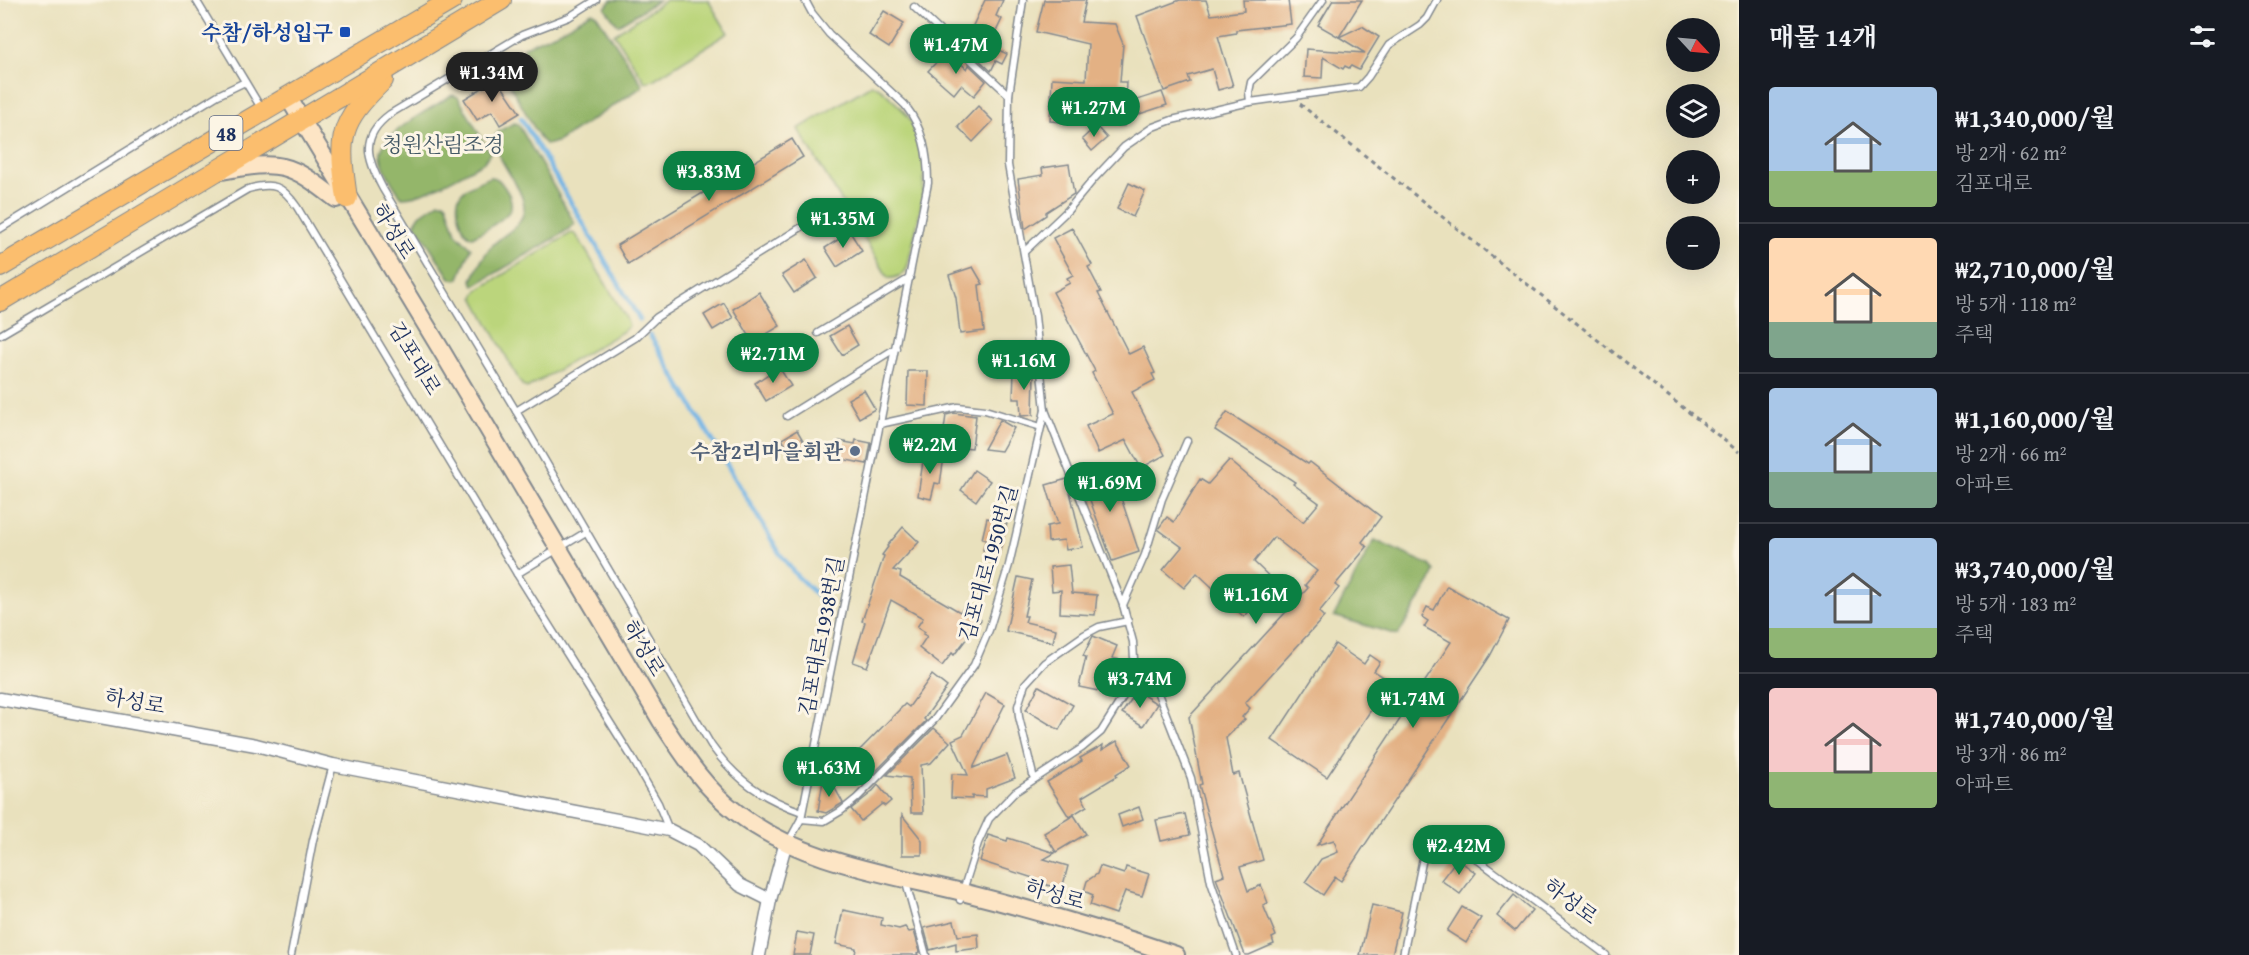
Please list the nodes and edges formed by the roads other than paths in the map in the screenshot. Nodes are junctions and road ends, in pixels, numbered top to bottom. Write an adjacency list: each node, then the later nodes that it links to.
1 (196, 0): 11 (lane)
2 (452, 0): 14 (main road, 48)
3 (501, 0): 10 (main road, 48)
4 (596, 0): 28 (lane)
5 (805, 0): 22 (lane, 김포대로1938번길)
6 (1023, 0): 12 (lane, 김포대로1950번길)
7 (1323, 0): 13 (lane)
8 (1437, 0): 13 (lane)
9 (914, 7): 12 (lane)
10 (407, 57): 15 (main road, 48); 17 (main road)
11 (245, 82): 14 (lane); 19 (lane)
12 (1009, 95): 20 (lane, 김포대로1950번길)
13 (1250, 102): 20 (lane)
14 (276, 104): 15 (street, 하성로); 21 (main road, 48)
15 (296, 123): 16 (main road, 48); 17 (street, 하성로)
16 (215, 172): 17 (street); 23 (main road, 48)
17 (342, 198): 34 (street, 하성로)
18 (800, 228): 28 (lane)
19 (0, 229)
20 (1024, 252): 27 (lane, 김포대로1950번길)
21 (0, 267)
22 (910, 278): 24 (lane); 26 (lane, 김포대로1938번길)
23 (0, 301)
24 (818, 333)
25 (0, 335): 35 (lane, 김포대로)
26 (896, 348): 29 (lane); 30 (lane, 김포대로1938번길)
27 (1045, 410): 31 (lane, 김포대로1950번길); 36 (lane, 김포대로1950번길)
28 (516, 411): 33 (lane)
29 (787, 416)
30 (880, 424): 31 (lane); 42 (lane, 김포대로1938번길)
31 (1041, 427): 42 (lane, 김포대로1950번길)
32 (1188, 441): 36 (lane)
33 (586, 531): 34 (lane); 42 (lane)
34 (554, 551): 35 (lane); 44 (street, 하성로)
35 (517, 574): 43 (lane, 김포대로)
36 (1123, 605): 37 (lane, 김포대로1950번길)
37 (1128, 621): 38 (lane, 김포대로1950번길); 41 (lane)
38 (1133, 672): 41 (lane, 김포대로1950번길); 53 (lane)
39 (0, 699): 40 (street, 하성로)
40 (333, 765): 43 (street, 하성로); 48 (lane)
41 (1034, 779): 46 (lane, 김포대로1950번길)
42 (802, 816): 44 (lane, 김포대로1938번길)
43 (669, 830): 47 (street, 하성로)
44 (786, 846): 45 (street, 하성로); 47 (street)
45 (906, 883): 46 (street, 하성로); 50 (lane)
46 (961, 896): 51 (street, 하성로); 52 (street, 하성로)
47 (770, 900): 49 (street)
48 (291, 955)
49 (759, 955)
50 (926, 955)
51 (1149, 955)
52 (1176, 955)
53 (1236, 955)
54 (1403, 955): 55 (lane, 하성로)
55 (1606, 955)

